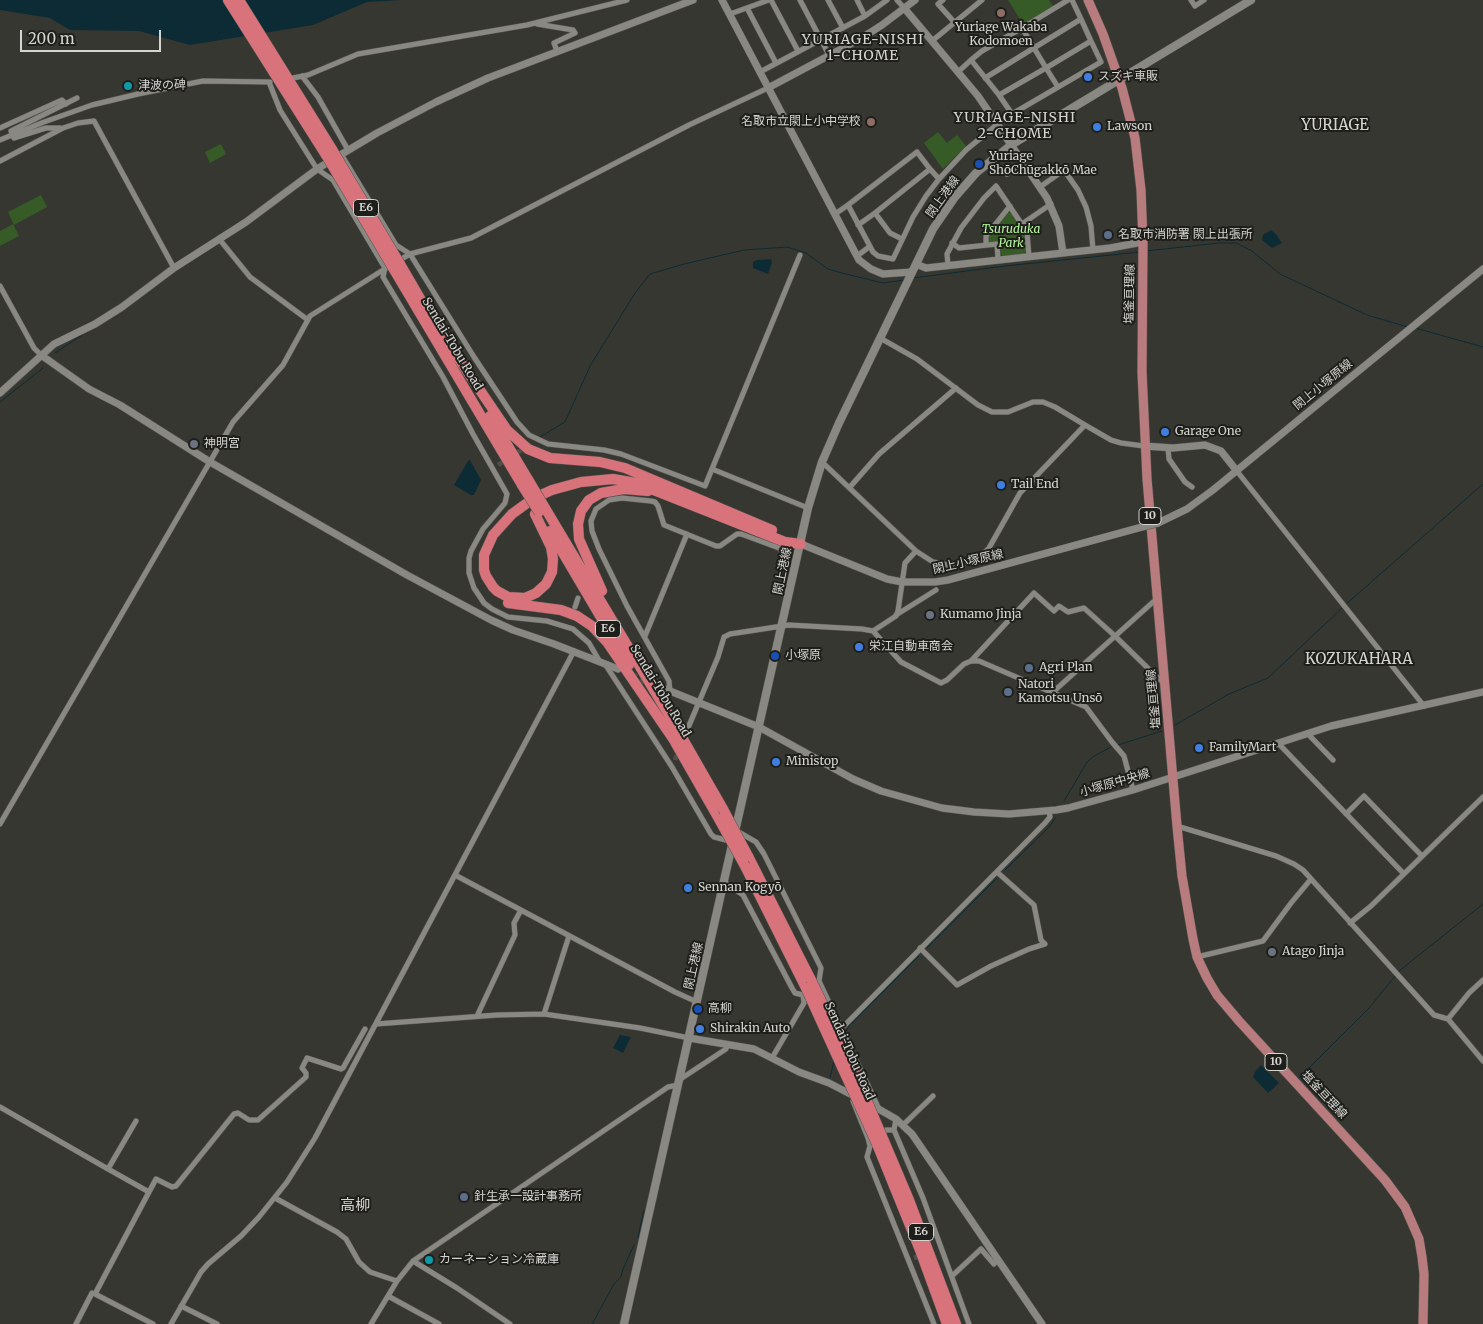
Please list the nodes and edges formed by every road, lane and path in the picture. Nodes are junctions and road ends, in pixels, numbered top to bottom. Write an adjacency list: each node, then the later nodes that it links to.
1 (228, 0): 38 (highway, Sendai-Tobu Road / E6)
2 (239, 0): 38 (highway, Sendai-Tobu Road / E6)
3 (627, 0): 26 (street)
4 (694, 0): 33 (street)
5 (722, 0): 22 (street)
6 (770, 0): 20 (street); 34 (street)
7 (800, 0): 29 (street)
8 (828, 0): 27 (street)
9 (857, 0): 23 (street)
10 (887, 0): 23 (street)
11 (897, 0): 21 (street)
12 (916, 0): 21 (street)
13 (943, 0): 25 (street)
14 (982, 0): 25 (street)
15 (1070, 0): 24 (street); 28 (street)
16 (1088, 0): 45 (main road, 塩釜亘理線 / 10)
17 (1191, 0): 18 (street)
18 (1204, 0)
19 (1251, 0): 45 (main road, 閖上港線)
20 (747, 8): 22 (street); 37 (street)
21 (905, 9): 31 (street); 35 (street)
22 (730, 14): 40 (street)
23 (865, 16): 27 (street)
24 (1081, 19): 30 (street); 32 (street)
25 (954, 23): 31 (street)
26 (533, 24): 33 (street); 42 (street)
27 (843, 28): 29 (street)
28 (1022, 28): 32 (street); 36 (street)
29 (820, 40): 34 (street); 35 (street)
30 (1091, 41): 39 (street); 48 (street)
31 (932, 42): 41 (street)
32 (1034, 47): 39 (street); 44 (street)
33 (557, 51): 60 (street)
34 (798, 51): 37 (street)
35 (829, 56): 49 (street)
36 (971, 60): 41 (street); 44 (street)
37 (776, 63): 40 (street)
38 (276, 66): 61 (highway, Sendai-Tobu Road / E6)
39 (1046, 68): 48 (street); 50 (street)
40 (760, 72): 49 (street)
41 (958, 72): 54 (street)
42 (302, 76): 43 (street); 60 (street)
43 (293, 78)
44 (985, 78): 50 (street)
45 (1120, 78): 59 (main road, 閖上港線); 81 (main road, 塩釜亘理線 / 10)
46 (275, 81): 47 (street)
47 (269, 82): 57 (street); 64 (street)
48 (1058, 87): 53 (street)
49 (768, 88): 73 (street); 84 (street)
50 (999, 95): 53 (street)
51 (77, 98): 52 (street)
52 (66, 104): 55 (street); 57 (street)
53 (1012, 114): 54 (street)
54 (998, 124): 59 (street); 67 (street)
55 (0, 128)
56 (63, 128): 57 (street); 62 (street); 92 (street)
57 (13, 134): 58 (street)
58 (0, 140)
59 (1011, 145): 63 (street); 89 (main road, 閖上港線)
60 (348, 150): 61 (street)
61 (333, 154): 64 (street); 84 (street); 91 (highway, Sendai-Tobu Road / E6, bridge)
62 (0, 161)
63 (1023, 163): 66 (street); 68 (street)
64 (317, 169): 77 (street); 91 (street)
65 (930, 169): 67 (street); 70 (street); 72 (street)
66 (1007, 174)
67 (939, 179): 76 (street)
68 (1040, 187): 69 (street); 82 (street)
69 (1051, 204): 74 (street); 83 (street)
70 (848, 205): 73 (street); 75 (street)
71 (1010, 206): 74 (street); 78 (street); 79 (street)
72 (875, 213): 75 (street); 76 (street)
73 (835, 214): 86 (street)
74 (1022, 224): 87 (street)
75 (858, 226): 80 (street)
76 (902, 239): 80 (street)
77 (220, 240): 92 (street); 96 (street)
78 (952, 244): 79 (street); 90 (street)
79 (986, 245): 88 (street)
80 (869, 246): 86 (street)
81 (1143, 248): 82 (street); 105 (main road, 塩釜亘理線 / 10)
82 (1093, 250): 83 (street)
83 (1063, 253): 87 (street)
84 (410, 254): 91 (street); 103 (street)
85 (800, 255): 111 (street)
86 (857, 256): 94 (street)
87 (1029, 256): 88 (street)
88 (998, 259): 90 (street)
89 (916, 264): 90 (street); 94 (main road, 閖上港線)
90 (948, 264)
91 (392, 267): 96 (street); 97 (highway, Sendai-Tobu Road / E6); 110 (street); 113 (highway, Sendai-Tobu Road / E6)
92 (174, 268): 99 (street)
93 (1483, 269): 112 (street, 閖上小塚原線)
94 (910, 277): 98 (main road, 閖上港線)
95 (0, 286): 99 (street)
96 (308, 320): 107 (street)
97 (433, 322): 113 (highway, Sendai-Tobu Road / E6); 116 (highway)
98 (880, 338): 100 (street); 108 (main road, 閖上港線)
99 (40, 355): 101 (street); 107 (street)
100 (956, 388): 102 (street); 114 (street)
101 (0, 393)
102 (1085, 425): 105 (street); 122 (street)
103 (539, 440): 104 (street); 111 (street)
104 (531, 444)
105 (1144, 446): 106 (street); 128 (main road, 塩釜亘理線 / 10)
106 (1168, 448): 112 (street); 115 (street)
107 (210, 462): 137 (street); 161 (street)
108 (822, 462): 114 (street); 117 (main road, 閖上港線)
109 (498, 465): 110 (street)
110 (493, 469): 132 (street)
111 (712, 469): 117 (street)
112 (1236, 470): 125 (street, 閖上小塚原線, bridge); 146 (street)
113 (523, 484): 118 (highway, Sendai-Tobu Road / E6, bridge)
114 (850, 487): 122 (street)
115 (1192, 487)
116 (663, 489): 118 (highway); 120 (highway); 147 (highway); 152 (highway)
117 (808, 508): 120 (main road, 閖上港線)
118 (539, 511): 147 (highway, Sendai-Tobu Road / E6); 152 (highway, Sendai-Tobu Road / E6)
119 (687, 534): 121 (street); 123 (street); 135 (street)
120 (800, 544): 125 (street, 閖上小塚原線); 133 (main road, 閖上港線)
121 (599, 549): 124 (street); 135 (street)
122 (916, 551): 125 (street)
123 (784, 554)
124 (596, 557)
125 (902, 582): 130 (street)
126 (936, 590): 130 (street)
127 (578, 598): 129 (street)
128 (1158, 602): 136 (street); 141 (main road, 塩釜亘理線 / 10)
129 (575, 607)
130 (896, 616): 134 (street)
131 (569, 620): 132 (street)
132 (566, 626): 139 (street)
133 (782, 627): 134 (street); 145 (street); 148 (main road, 閖上港線)
134 (874, 631): 138 (street)
135 (645, 636): 142 (street)
136 (1115, 636): 138 (street); 141 (street); 143 (street)
137 (574, 651): 139 (street); 168 (street)
138 (971, 661): 143 (street)
139 (603, 663): 140 (street); 155 (street)
140 (618, 670)
141 (1164, 680): 156 (main road, 塩釜亘理線 / 10)
142 (668, 690): 145 (street, 小塚原中央線)
143 (1053, 692): 157 (street)
144 (1483, 692): 146 (street, 小塚原中央線)
145 (700, 702): 148 (street, 小塚原中央線); 149 (street)
146 (1424, 706): 150 (street, 小塚原中央線)
147 (676, 726): 177 (highway, Sendai-Tobu Road / E6, bridge)
148 (760, 727): 159 (street, 小塚原中央線); 163 (main road, 閖上港線)
149 (688, 728)
150 (1307, 733): 151 (street, 小塚原中央線); 154 (street)
151 (1278, 743): 156 (street, 小塚原中央線); 160 (street)
152 (678, 746): 177 (highway, Sendai-Tobu Road / E6, bridge)
153 (674, 760): 155 (street)
154 (1333, 760)
155 (672, 767): 164 (street)
156 (1173, 777): 157 (street, 小塚原中央線); 162 (main road, 塩釜亘理線 / 10)
157 (1133, 790): 159 (street, 小塚原中央線)
158 (1483, 797): 165 (street)
159 (1049, 811): 166 (street)
160 (1346, 814): 165 (street); 167 (street)
161 (0, 824)
162 (1177, 826): 169 (street); 175 (main road, 塩釜亘理線 / 10)
163 (736, 831): 164 (main road, 閖上港線); 177 (street)
164 (733, 841): 170 (main road, 閖上港線)
165 (1422, 856): 167 (street)
166 (997, 872): 174 (street); 174 (street)
167 (1404, 874): 172 (street)
168 (455, 875): 171 (street); 182 (street)
169 (1311, 879): 172 (street); 175 (street)
170 (724, 882): 177 (street); 178 (main road, 閖上港線)
171 (521, 910): 173 (street); 180 (street)
172 (1350, 923): 181 (street)
173 (569, 936): 178 (street); 179 (street)
174 (920, 948): 183 (street)
175 (1197, 957): 224 (main road, 塩釜亘理線 / 10)
176 (1483, 980): 181 (street)
177 (810, 986): 183 (street); 187 (street); 198 (highway, Sendai-Tobu Road / E6, bridge)
178 (697, 1002): 185 (main road, 閖上港線)
179 (544, 1014): 180 (street); 185 (street)
180 (477, 1016): 182 (street)
181 (1448, 1019): 188 (street)
182 (376, 1024): 201 (street)
183 (842, 1028): 193 (street)
184 (365, 1029): 200 (street)
185 (689, 1038): 186 (street); 189 (main road, 閖上港線)
186 (727, 1045): 187 (street); 189 (street)
187 (772, 1058): 190 (street)
188 (1483, 1062)
189 (679, 1083): 205 (street); 218 (main road, 閖上港線)
190 (854, 1096): 193 (street); 198 (street)
191 (933, 1096): 196 (street)
192 (0, 1107): 199 (street)
193 (879, 1110): 194 (street)
194 (896, 1119): 196 (street); 197 (street)
195 (136, 1121): 199 (street)
196 (903, 1125): 204 (street)
197 (894, 1130): 198 (street); 202 (street)
198 (877, 1144): 219 (street); 220 (highway, Sendai-Tobu Road / E6); 221 (highway, Sendai-Tobu Road / E6)
199 (108, 1169): 200 (street)
200 (149, 1192): 208 (street)
201 (274, 1198): 207 (street); 210 (street)
202 (942, 1249): 203 (street); 206 (street)
203 (935, 1251)
204 (998, 1260): 206 (street); 223 (street)
205 (413, 1261): 207 (street); 217 (street)
206 (952, 1276): 222 (street)
207 (397, 1280): 209 (street)
208 (95, 1294): 211 (street); 212 (street)
209 (388, 1296): 215 (street); 216 (street)
210 (181, 1306): 213 (street); 214 (street)
211 (76, 1324)
212 (153, 1324)
213 (171, 1324)
214 (217, 1324)
215 (371, 1324)
216 (439, 1324)
217 (510, 1324)
218 (624, 1324)
219 (934, 1324)
220 (947, 1324)
221 (956, 1324)
222 (969, 1324)
223 (1042, 1324)
224 (1423, 1324)

